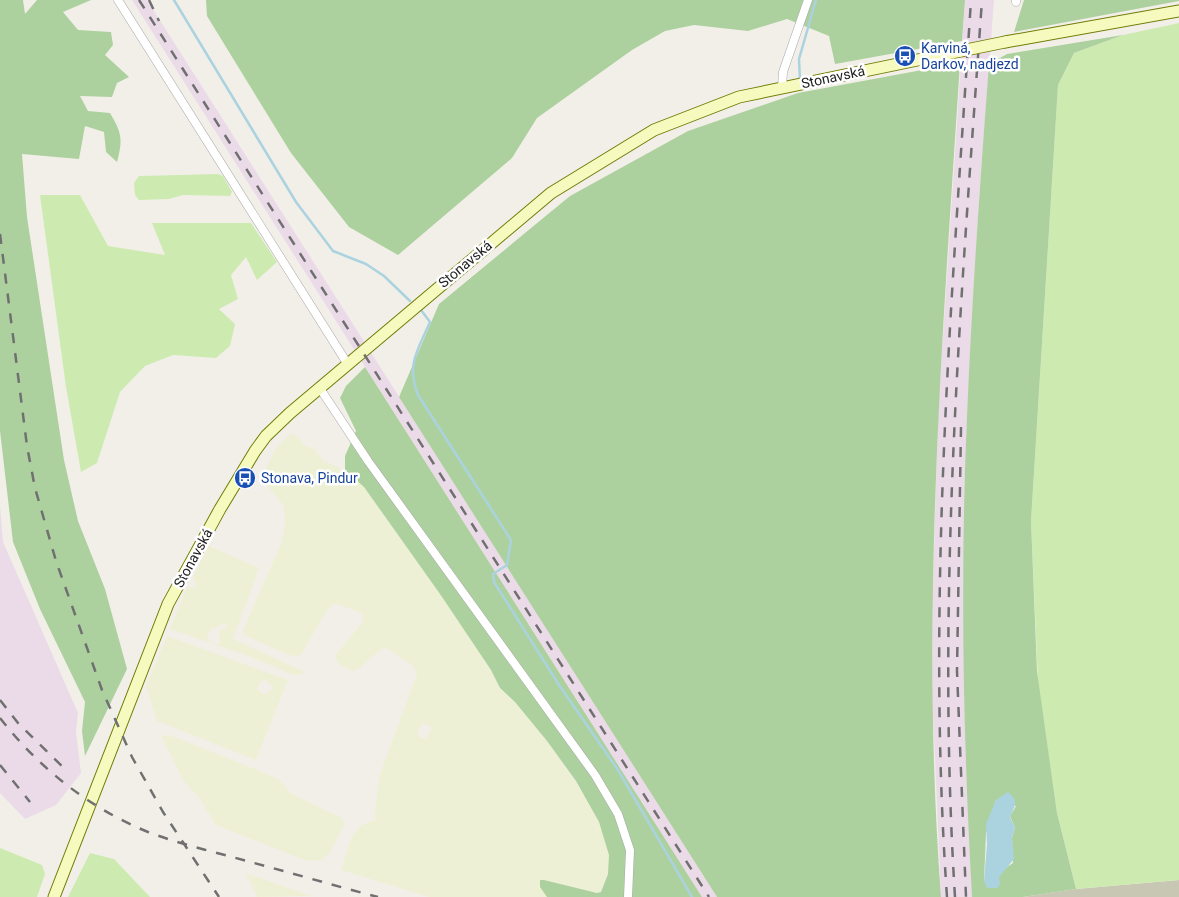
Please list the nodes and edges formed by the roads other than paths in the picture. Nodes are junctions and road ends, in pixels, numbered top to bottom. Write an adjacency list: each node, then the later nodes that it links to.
1 (118, 0): 5 (street)
2 (808, 0): 4 (street)
3 (1179, 11): 4 (street, Stonavská, bridge)
4 (782, 88): 5 (street, Stonavská)
5 (347, 363): 6 (street, Stonavská)
6 (319, 387): 7 (street, Stonavská); 8 (street)
7 (54, 897)
8 (628, 897)

